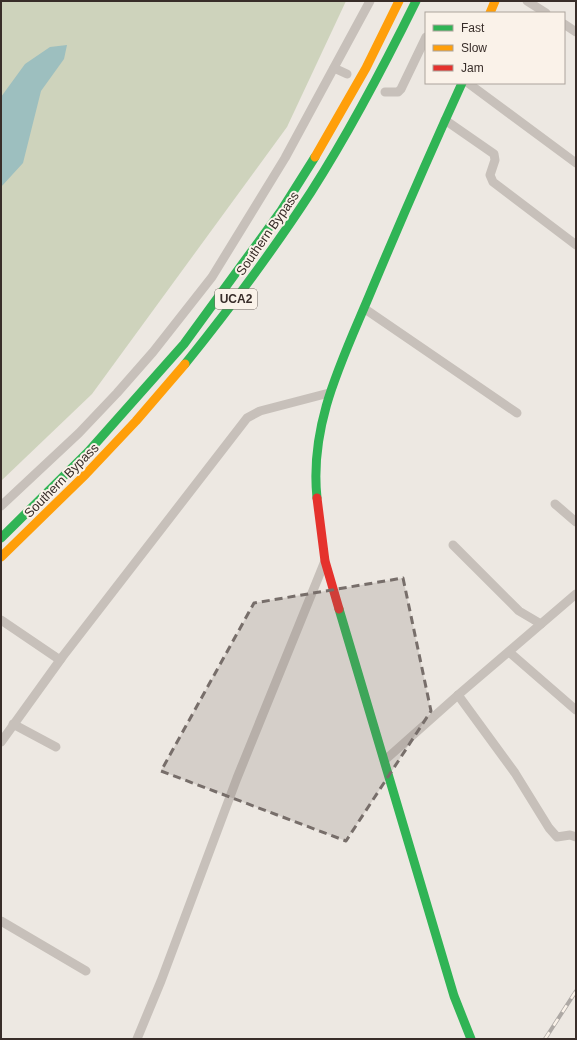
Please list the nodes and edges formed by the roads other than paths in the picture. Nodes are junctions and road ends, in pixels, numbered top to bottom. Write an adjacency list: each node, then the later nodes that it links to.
1 (370, 1): 11 (street)
2 (399, 1): 25 (main road, Southern Bypass / UCA2)
3 (416, 1): 27 (main road, Southern Bypass / UCA2)
4 (495, 1): 6 (main road)
5 (527, 1): 7 (street)
6 (490, 12)
7 (544, 12)
8 (565, 25): 9 (street)
9 (576, 32)
10 (425, 39): 15 (street)
11 (334, 68): 12 (street); 23 (street)
12 (347, 74)
13 (462, 84): 16 (main road)
14 (469, 84): 17 (street)
15 (385, 92)
16 (445, 120): 18 (street); 19 (main road)
17 (576, 163)
18 (576, 244)
19 (366, 309): 20 (main road); 21 (street)
20 (329, 393): 28 (main road); 33 (street)
21 (517, 413)
22 (555, 504): 24 (street)
23 (1, 506)
24 (576, 522)
25 (1, 538)
26 (453, 545): 31 (street)
27 (1, 557)
28 (325, 561): 39 (main road); 43 (street)
29 (576, 594): 31 (street)
30 (1, 620): 33 (street)
31 (541, 624): 32 (street)
32 (509, 652): 34 (street); 35 (street)
33 (60, 660): 36 (street)
34 (458, 694): 39 (street); 40 (street)
35 (576, 710)
36 (13, 724): 37 (street); 38 (street)
37 (1, 742)
38 (56, 747)
39 (385, 760): 44 (main road)
40 (576, 837)
41 (1, 921): 42 (street)
42 (86, 970)
43 (137, 1039)
44 (471, 1039)

